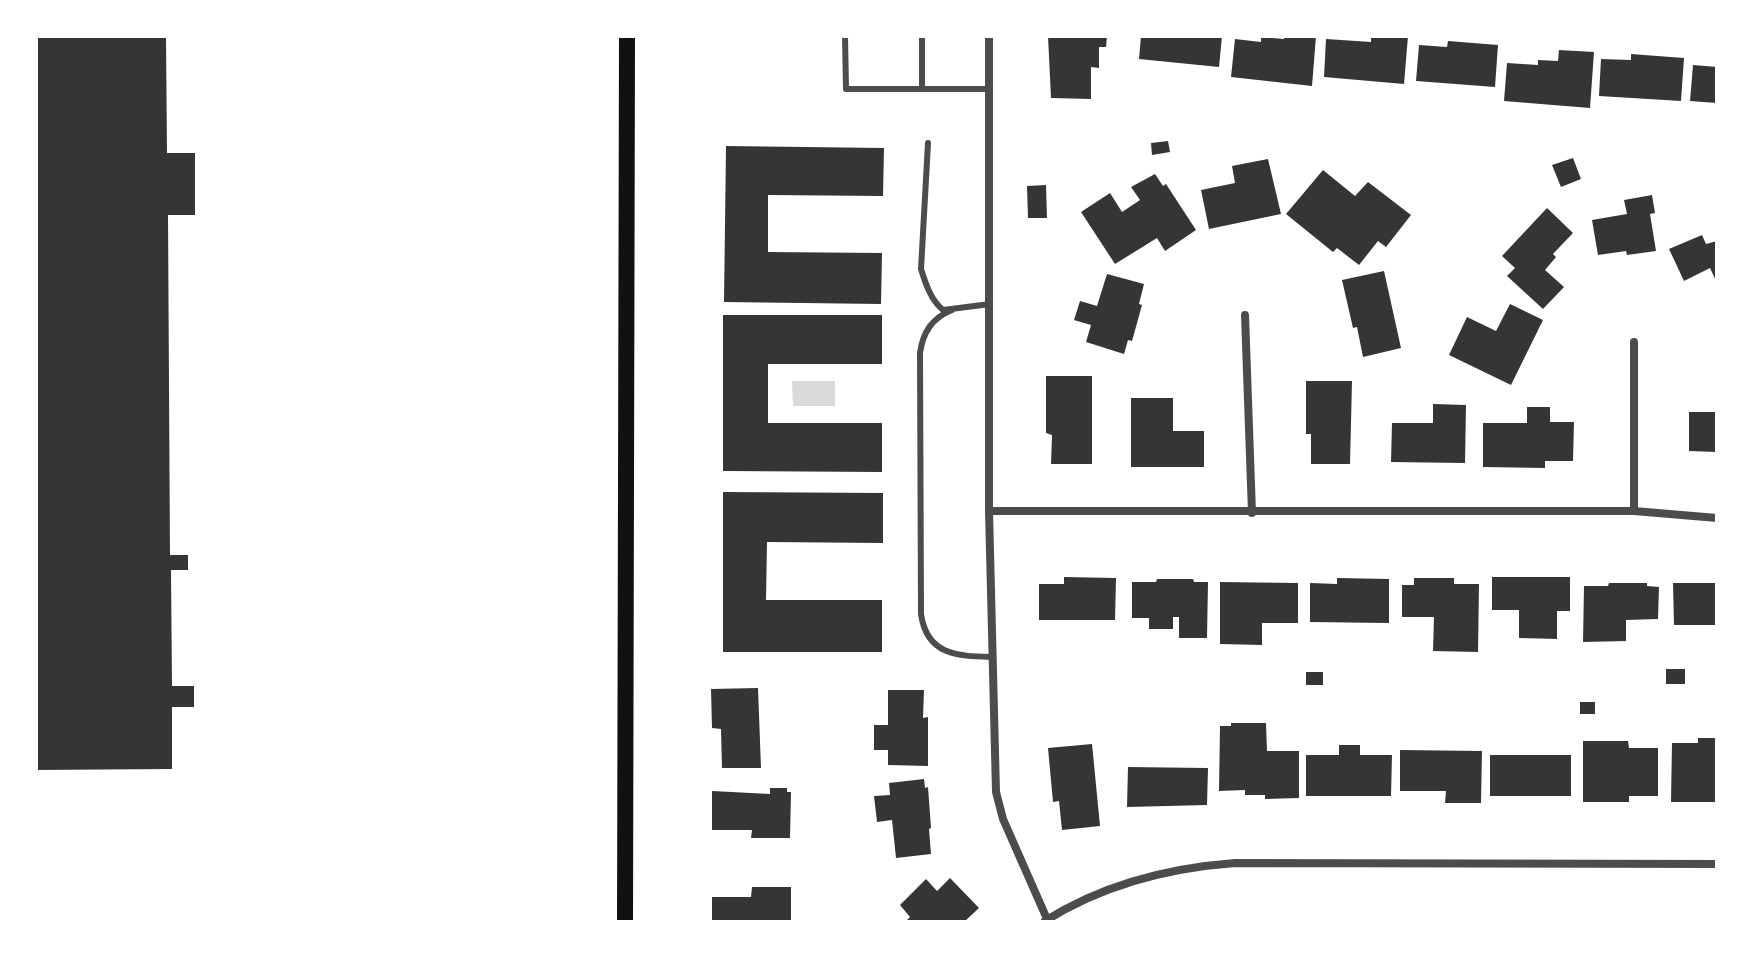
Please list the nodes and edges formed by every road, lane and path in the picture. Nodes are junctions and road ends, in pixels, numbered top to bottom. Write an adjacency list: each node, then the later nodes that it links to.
1 (627, 36): 19 (main road)
2 (845, 36): 5 (lane)
3 (922, 36): 5 (lane)
4 (989, 36): 6 (street)
5 (922, 89): 6 (lane)
6 (989, 89): 8 (street)
7 (928, 143): 9 (lane)
8 (990, 304): 9 (lane); 12 (street)
9 (952, 310): 16 (lane)
10 (1245, 315): 14 (street)
11 (1634, 342): 13 (street)
12 (989, 511): 14 (street); 16 (street)
13 (1634, 511): 14 (street); 15 (street)
14 (1252, 513)
15 (1717, 518)
16 (993, 657): 18 (street)
17 (1717, 864): 18 (street)
18 (1045, 920)
19 (625, 922)

